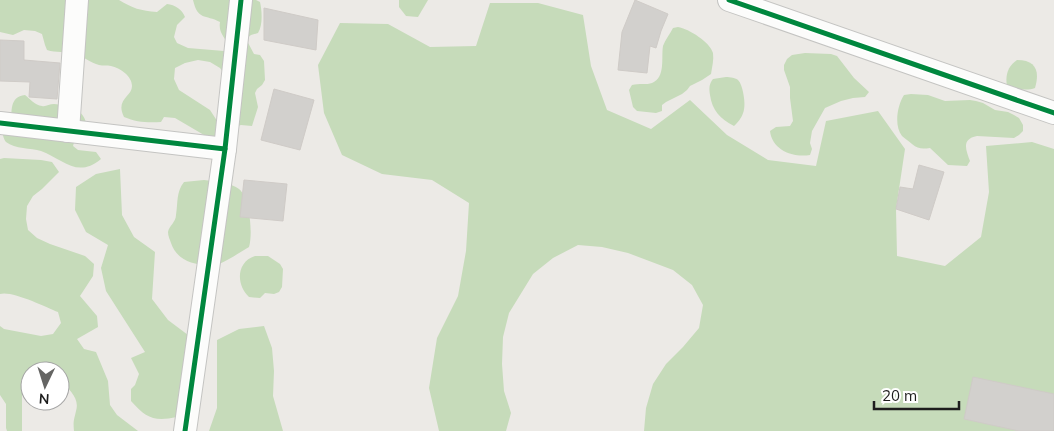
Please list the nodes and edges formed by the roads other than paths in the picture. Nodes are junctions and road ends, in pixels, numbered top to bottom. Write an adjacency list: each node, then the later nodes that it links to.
1 (78, 0): 6 (street)
2 (241, 0): 7 (street)
3 (729, 0): 4 (street)
4 (1054, 113)
5 (0, 123): 6 (street)
6 (68, 131): 7 (street)
7 (225, 150): 8 (street)
8 (185, 431)

